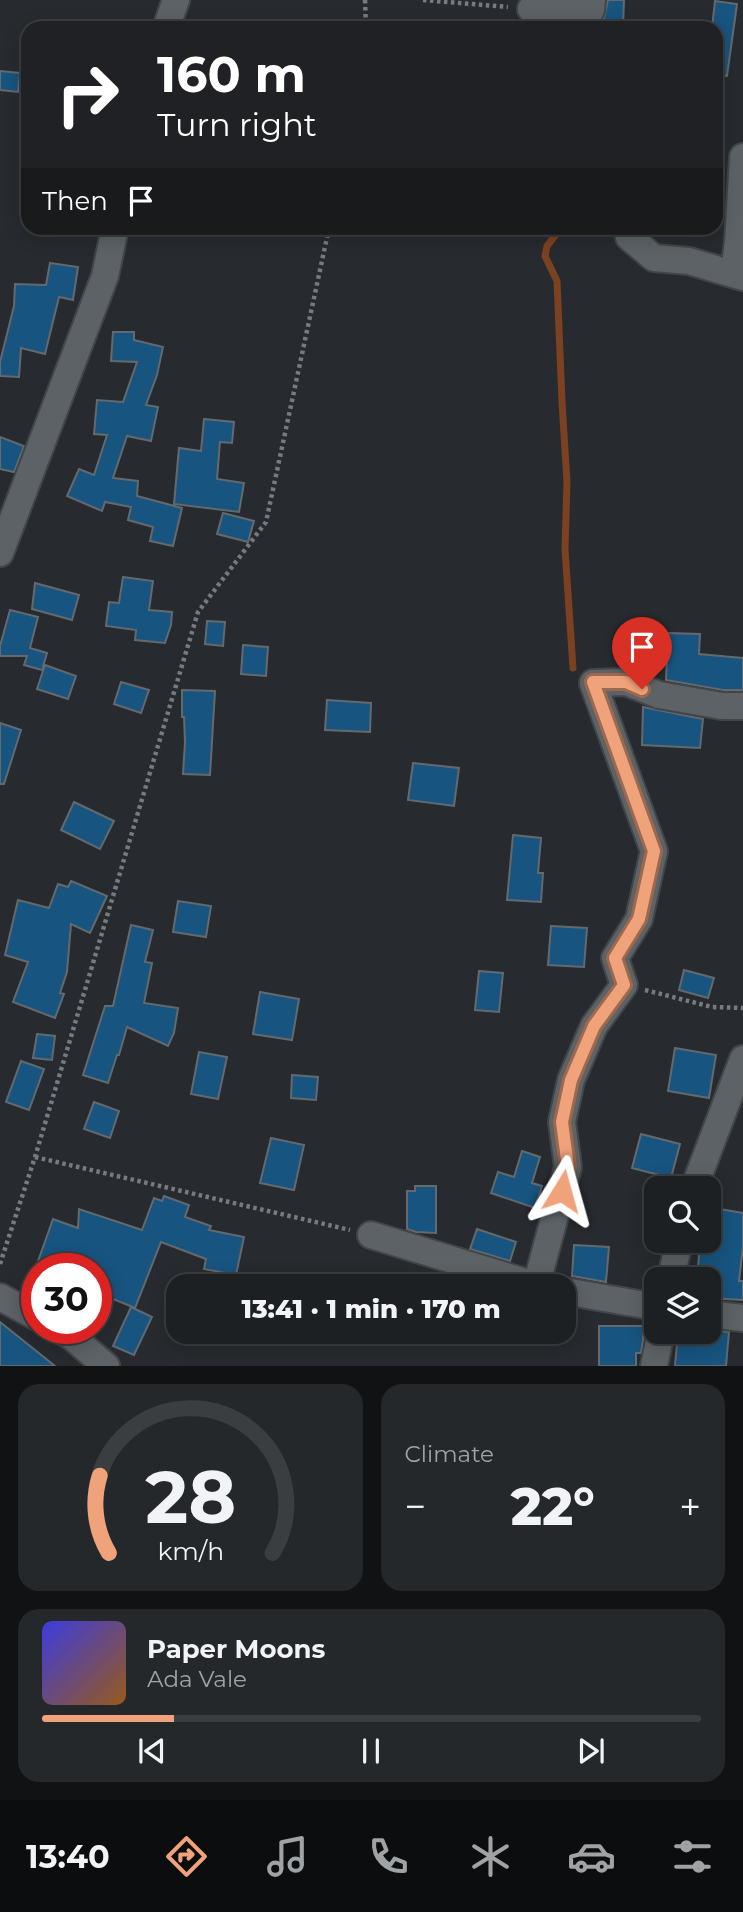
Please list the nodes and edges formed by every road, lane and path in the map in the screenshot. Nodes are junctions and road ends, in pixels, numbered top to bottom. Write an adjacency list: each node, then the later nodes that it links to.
1 (176, 0): 6 (street)
2 (365, 0): 7 (path)
3 (423, 0): 5 (path)
4 (592, 5): 5 (street)
5 (531, 9)
6 (168, 21)
7 (366, 21)
8 (743, 157): 12 (street)
9 (114, 235): 13 (street)
10 (327, 235): 18 (path)
11 (629, 235): 12 (street)
12 (739, 276)
13 (0, 553)
14 (743, 706): 15 (street)
15 (624, 985): 16 (path); 23 (street)
16 (743, 1008)
17 (743, 1059): 19 (street)
18 (35, 1157): 20 (path); 21 (path)
19 (699, 1176)
20 (371, 1236): 22 (street)
21 (0, 1264)
22 (497, 1274)
23 (540, 1274)
24 (576, 1293): 26 (street)
25 (0, 1297): 27 (street)
26 (644, 1305)
27 (21, 1308)
28 (721, 1315): 29 (street)
29 (743, 1318)
30 (80, 1344): 32 (street)
31 (658, 1344): 33 (street)
32 (106, 1366)
33 (654, 1366)

